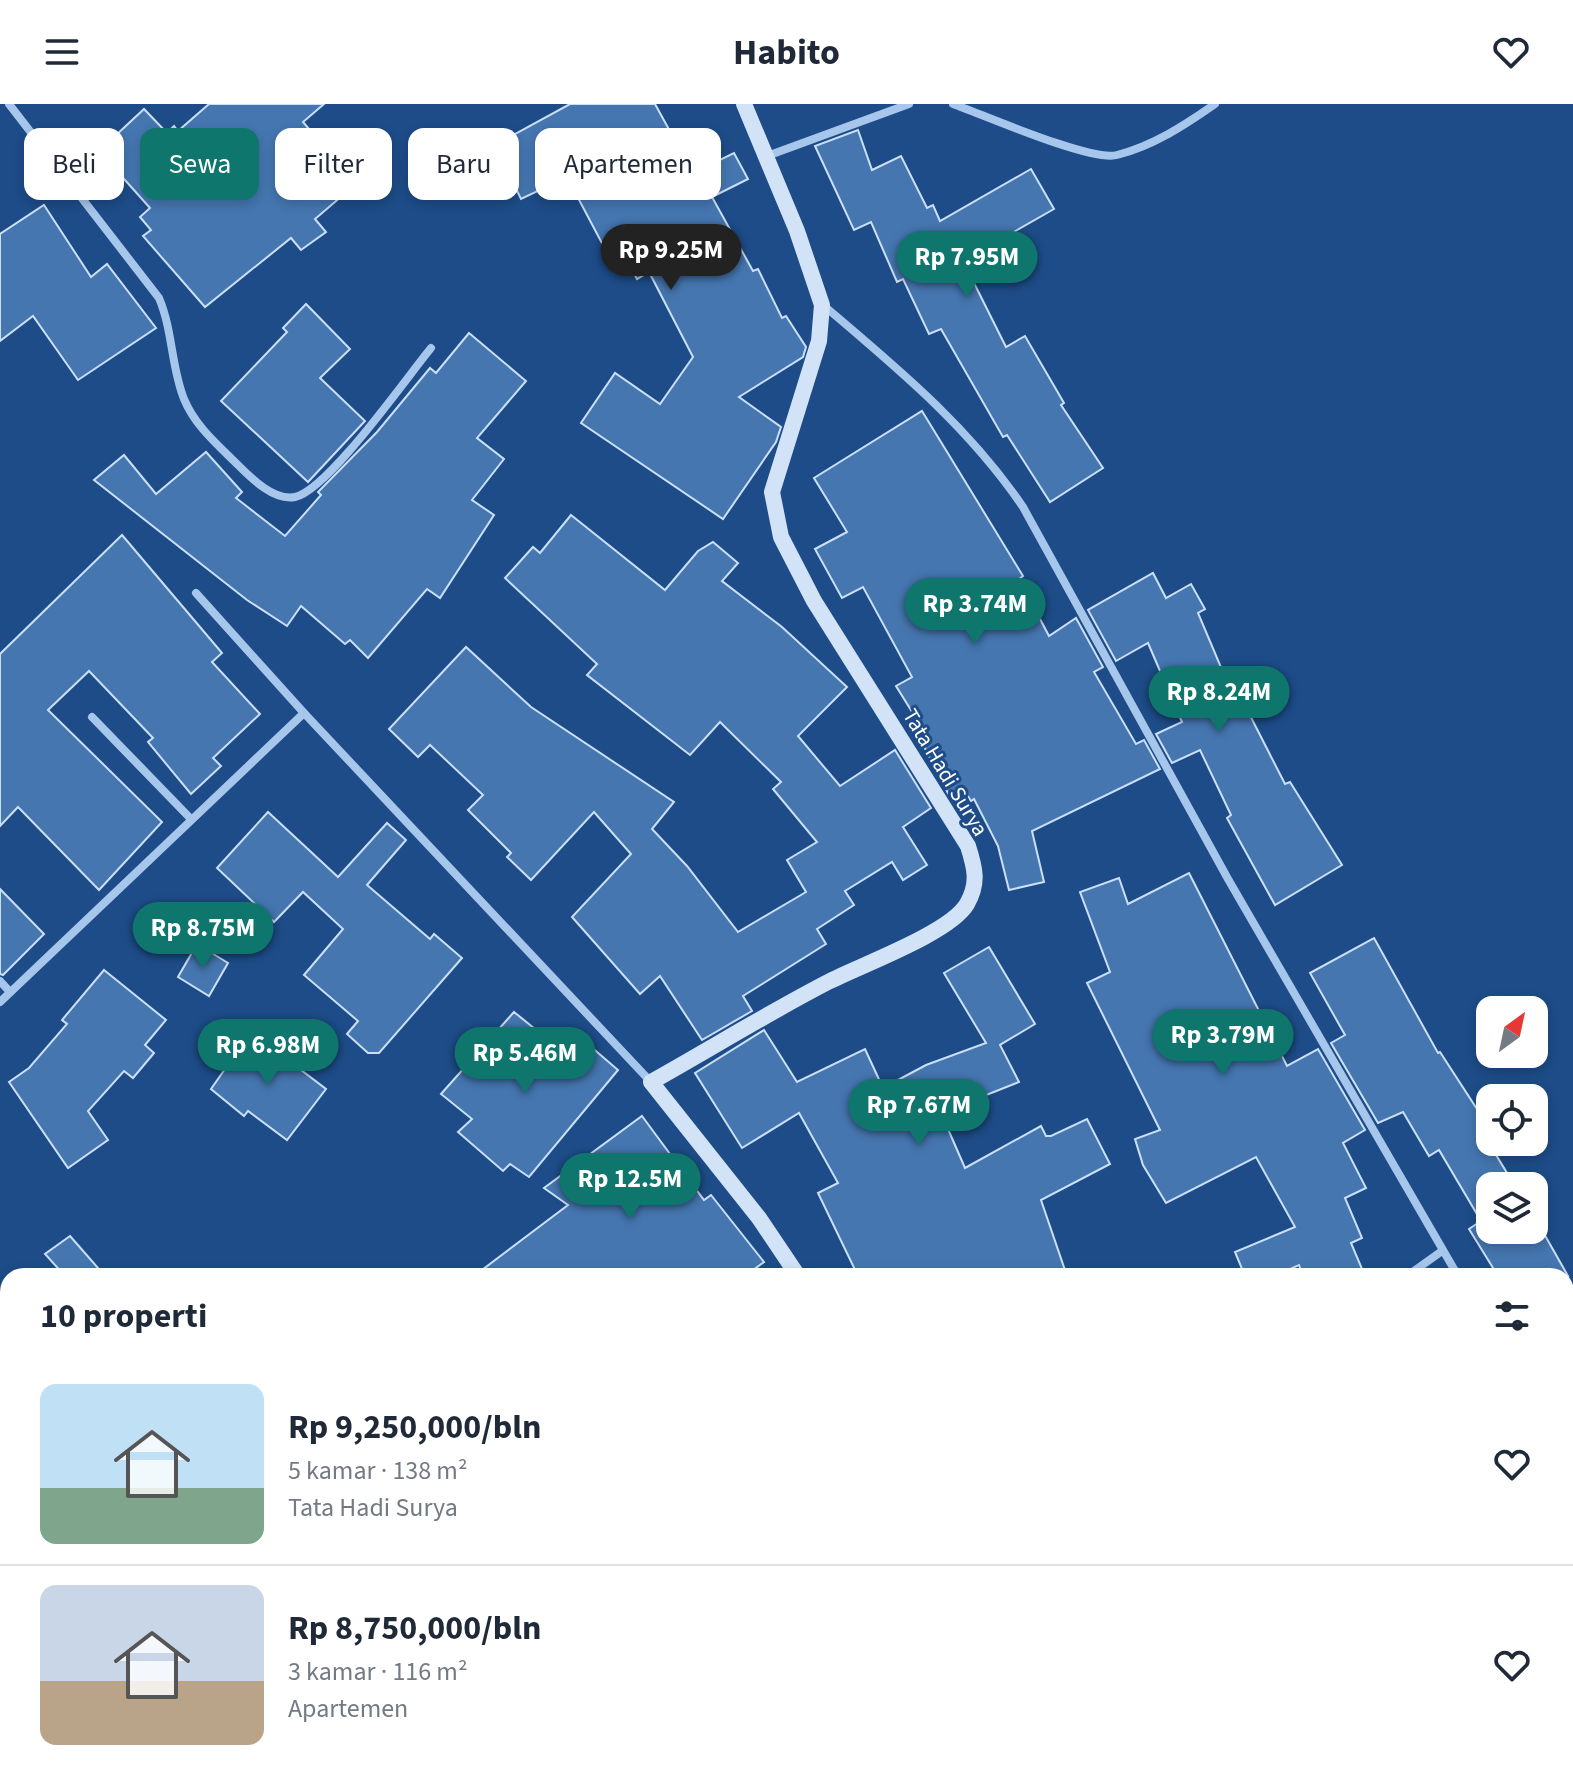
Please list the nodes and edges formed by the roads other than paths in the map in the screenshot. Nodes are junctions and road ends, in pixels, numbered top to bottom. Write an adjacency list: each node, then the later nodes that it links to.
1 (9, 104): 8 (street)
2 (744, 104): 6 (street, Tata Hadi Surya)
3 (909, 104): 6 (street)
4 (953, 104): 5 (street)
5 (1215, 104)
6 (766, 156): 7 (street, Tata Hadi Surya)
7 (822, 305): 16 (street, Tata Hadi Surya); 17 (street)
8 (431, 348)
9 (196, 593): 10 (street)
10 (304, 713): 12 (street); 16 (street)
11 (92, 717): 12 (street)
12 (191, 819): 14 (street)
13 (0, 981): 14 (street)
14 (10, 992): 15 (street)
15 (0, 1002)
16 (651, 1082): 18 (street)
17 (1442, 1251): 19 (street); 20 (street)
18 (793, 1268)
19 (1418, 1268)
20 (1453, 1268)

